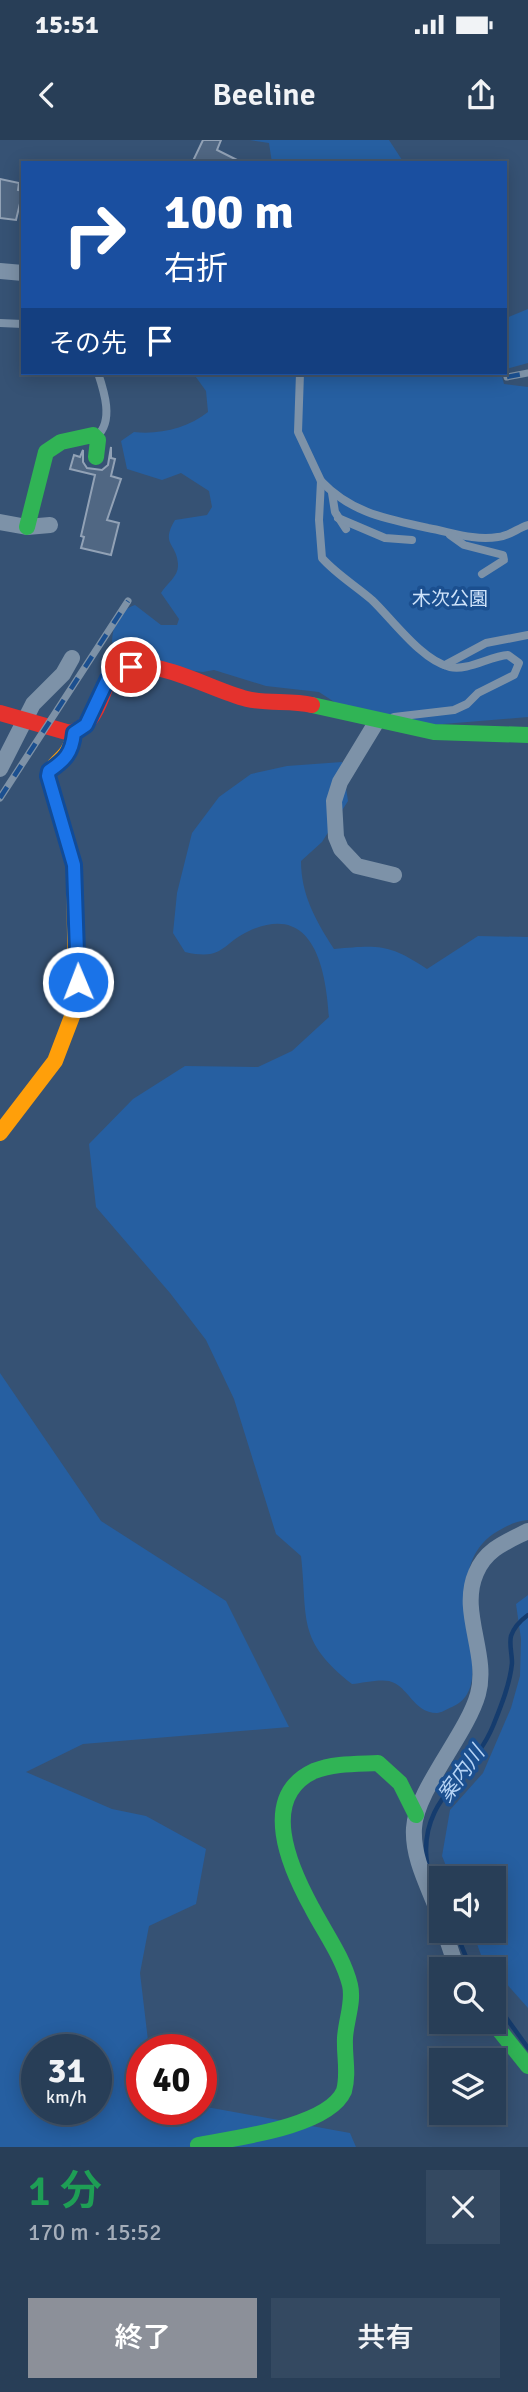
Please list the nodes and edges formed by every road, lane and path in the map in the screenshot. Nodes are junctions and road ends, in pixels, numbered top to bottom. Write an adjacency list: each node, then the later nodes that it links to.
1 (0, 271): 2 (street)
2 (21, 273)
3 (0, 323): 4 (lane)
4 (21, 324)
5 (98, 375): 7 (lane)
6 (300, 375): 9 (lane)
7 (96, 436): 8 (street); 16 (street)
8 (96, 457)
9 (321, 481): 10 (lane); 24 (lane)
10 (332, 493): 11 (lane); 13 (lane)
11 (338, 518): 17 (lane); 19 (lane)
12 (0, 522): 16 (street)
13 (395, 523): 18 (lane); 19 (lane)
14 (50, 525): 16 (street)
15 (528, 525): 18 (lane)
16 (27, 527)
17 (346, 529)
18 (450, 535): 21 (lane)
19 (393, 539): 20 (lane)
20 (412, 541)
21 (482, 574)
22 (528, 635): 24 (lane)
23 (72, 658): 26 (street)
24 (445, 665): 27 (lane)
25 (0, 712): 26 (street)
26 (24, 719): 28 (street); 30 (street)
27 (377, 721): 28 (street); 29 (street); 31 (street)
28 (74, 733): 32 (street)
29 (528, 735)
30 (0, 769)
31 (394, 875)
32 (0, 1133)
33 (528, 1531): 34 (street)
34 (416, 1815): 35 (street); 38 (street)
35 (429, 1888)
36 (502, 2034): 37 (street)
37 (528, 2066)
38 (198, 2145)

